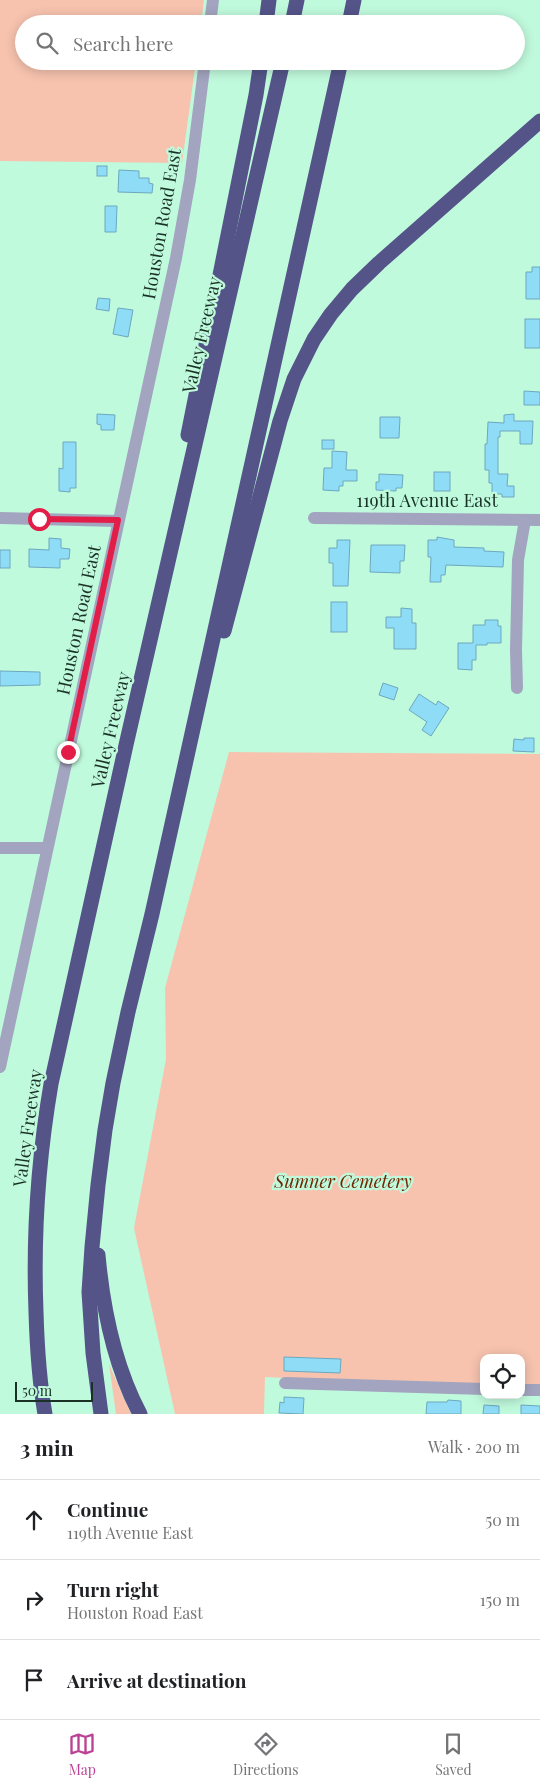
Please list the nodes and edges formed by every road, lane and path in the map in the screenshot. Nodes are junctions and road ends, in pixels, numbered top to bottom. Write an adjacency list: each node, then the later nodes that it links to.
1 (213, 0): 5 (street)
2 (269, 0): 6 (highway)
3 (297, 0): 7 (highway)
4 (354, 0): 8 (highway)
5 (211, 15)
6 (267, 15)
7 (294, 15)
8 (351, 15)
9 (204, 70): 16 (street, Houston Road East)
10 (260, 70): 19 (highway)
11 (282, 70): 19 (highway, Valley Freeway)
12 (339, 70): 21 (highway)
13 (540, 121): 21 (highway)
14 (0, 518): 16 (street)
15 (314, 518): 17 (street, 119th Avenue East)
16 (118, 520): 23 (street, Houston Road East)
17 (525, 520): 18 (street, 119th Avenue East); 20 (street)
18 (540, 520)
19 (161, 598): 30 (highway, Valley Freeway)
20 (517, 688)
21 (191, 740): 25 (highway)
22 (0, 848): 23 (street)
23 (47, 848): 24 (street, Houston Road East)
24 (0, 1067)
25 (96, 1219): 31 (highway); 32 (highway)
26 (285, 1384): 27 (street)
27 (480, 1389)
28 (525, 1390): 29 (street)
29 (540, 1390)
30 (45, 1414)
31 (101, 1414)
32 (140, 1414)

